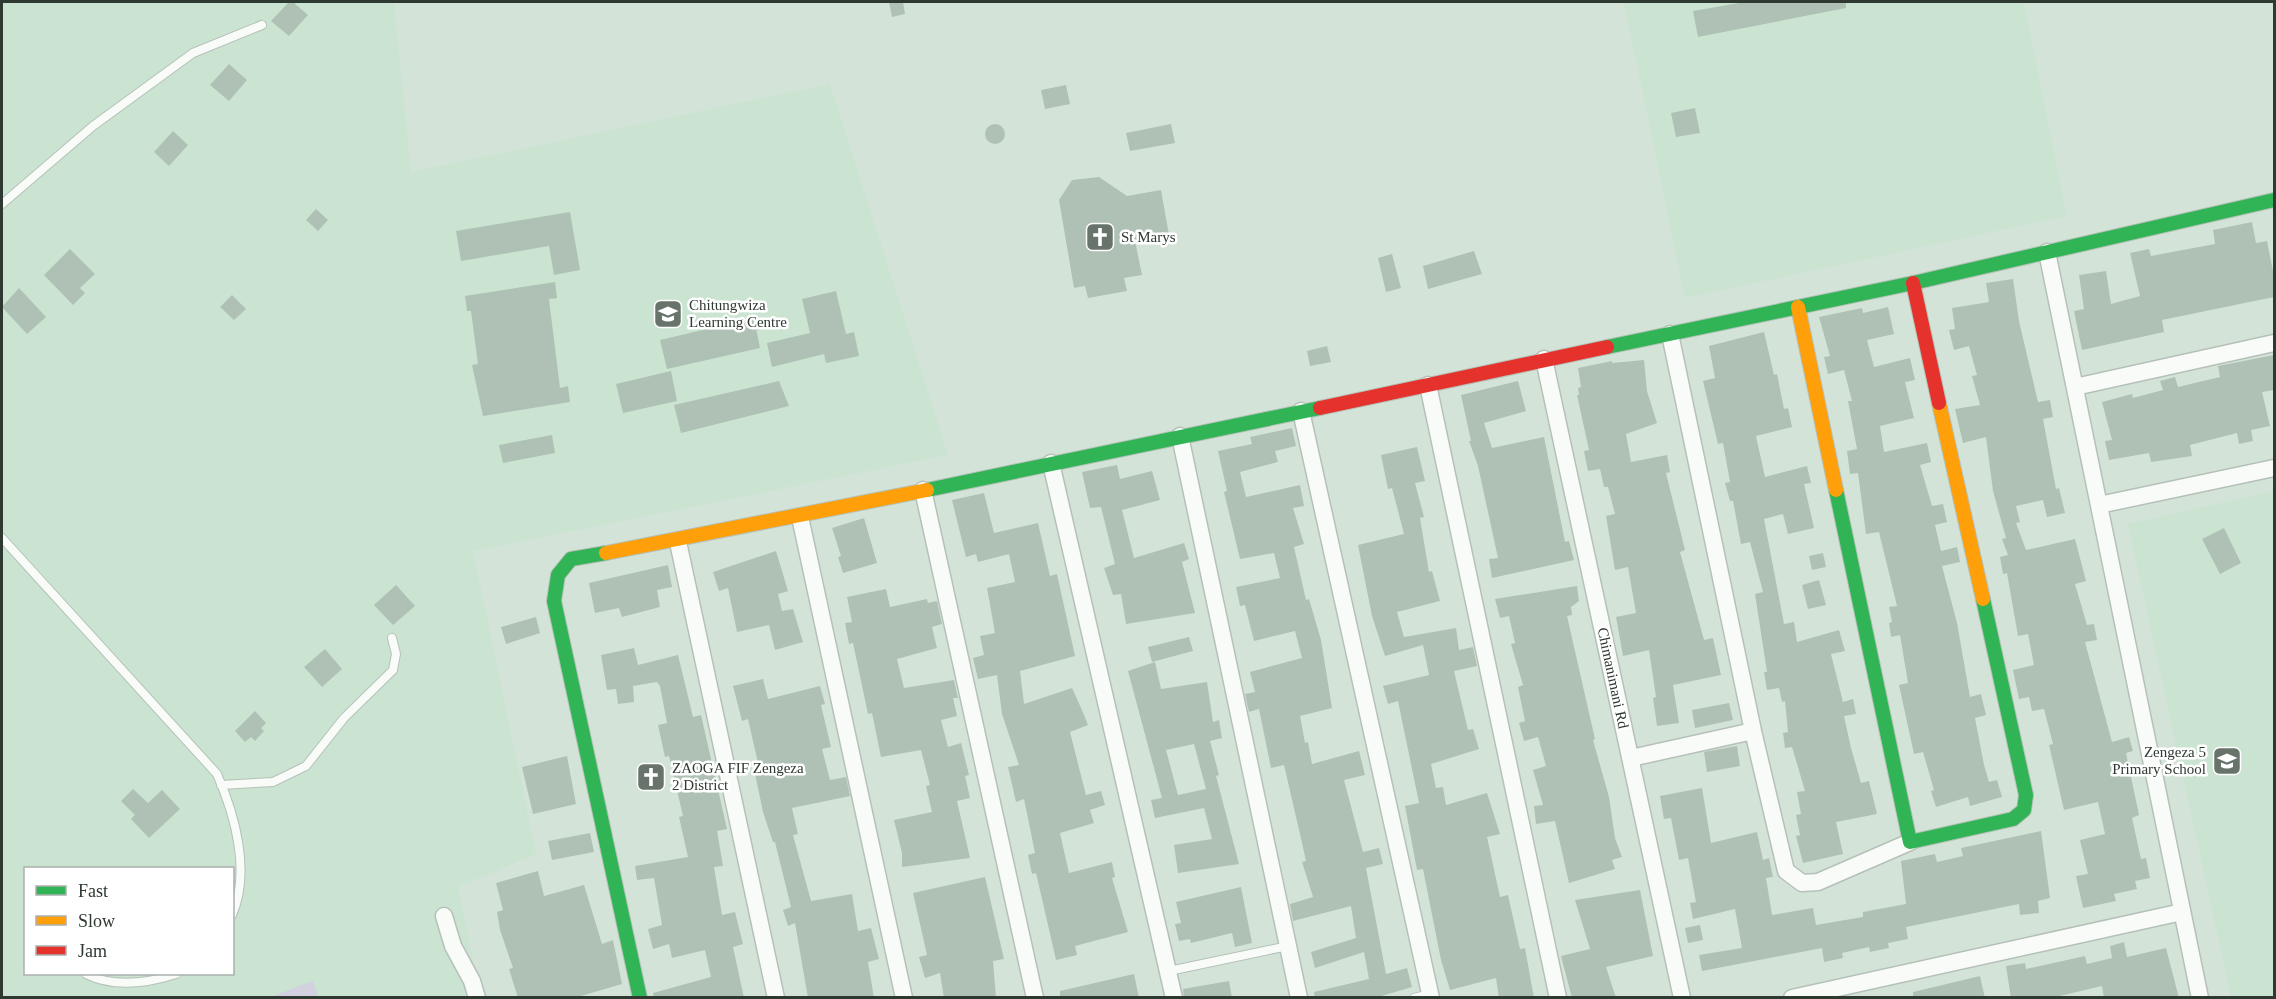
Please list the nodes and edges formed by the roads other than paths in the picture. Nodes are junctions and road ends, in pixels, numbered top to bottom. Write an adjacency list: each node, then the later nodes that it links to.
1 (262, 25): 3 (lane)
2 (2274, 200): 4 (street)
3 (2, 204)
4 (2047, 252): 5 (street); 11 (street)
5 (1913, 283): 6 (street); 25 (street)
6 (1798, 308): 7 (street); 25 (street)
7 (1670, 334): 9 (street); 22 (street)
8 (2274, 342): 11 (street)
9 (1544, 359): 10 (street); 23 (street, Chimanimani Rd)
10 (1428, 385): 12 (street); 41 (street)
11 (2075, 387): 17 (street)
12 (1300, 411): 13 (street); 33 (street)
13 (1180, 436): 14 (street); 29 (street)
14 (1051, 463): 16 (street); 30 (street)
15 (2274, 468): 17 (street)
16 (923, 490): 18 (street); 38 (street)
17 (2099, 505): 27 (street)
18 (800, 517): 20 (street); 37 (street)
19 (2, 538): 24 (lane)
20 (678, 542): 35 (street); 36 (street)
21 (392, 638): 24 (lane)
22 (1753, 731): 23 (street); 25 (street)
23 (1631, 758): 42 (street, Chimanimani Rd)
24 (221, 785): 26 (lane)
25 (1910, 842)
26 (234, 907)
27 (2182, 912): 43 (street); 44 (street)
28 (444, 916): 34 (street)
29 (1288, 945): 30 (lane); 40 (street)
30 (1168, 971): 39 (street)
31 (88, 975): 32 (lane)
32 (174, 975)
33 (1425, 996)
34 (477, 998)
35 (640, 998)
36 (776, 998)
37 (904, 998)
38 (1035, 998)
39 (1174, 998)
40 (1299, 998)
41 (1558, 998)
42 (1682, 998)
43 (1792, 998)
44 (2200, 998)

